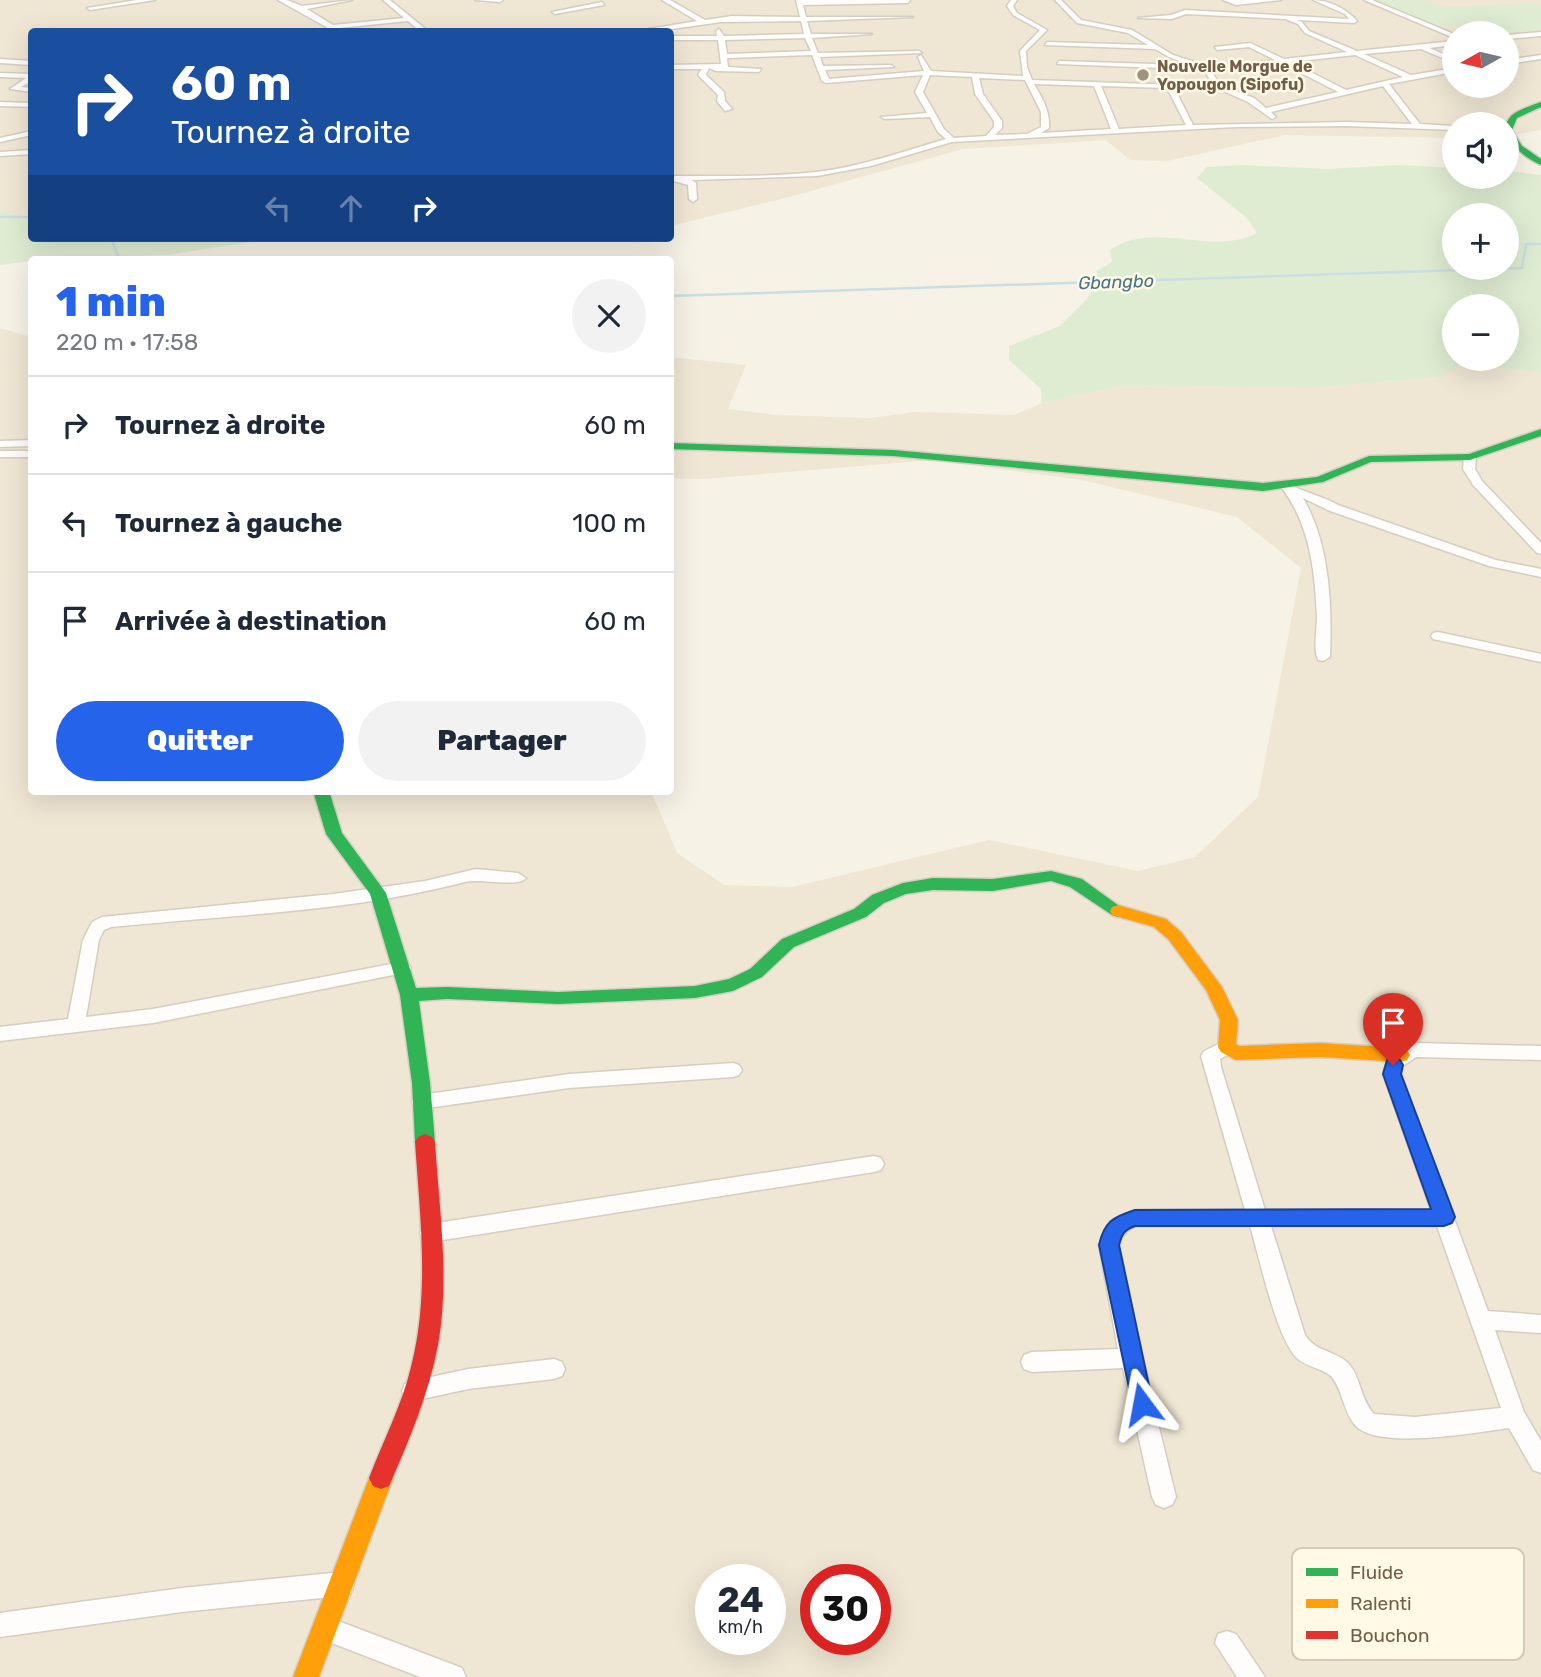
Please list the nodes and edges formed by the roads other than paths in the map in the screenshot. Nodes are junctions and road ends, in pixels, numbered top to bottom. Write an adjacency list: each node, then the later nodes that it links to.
1 (152, 0): 17 (street)
2 (281, 0): 18 (street)
3 (349, 0): 18 (street)
4 (386, 0): 24 (street)
5 (478, 0): 6 (street)
6 (499, 0)
7 (597, 0): 21 (street)
8 (665, 0): 27 (street)
9 (1014, 0): 68 (street)
10 (1058, 0): 36 (street)
11 (1226, 0): 12 (street)
12 (1279, 0)
13 (1316, 0): 23 (street)
14 (1367, 0): 31 (street)
15 (908, 1): 16 (street)
16 (799, 4): 19 (street); 25 (street)
17 (90, 8)
18 (301, 8): 28 (street)
19 (790, 9)
20 (780, 10): 26 (street)
21 (555, 12)
22 (910, 17): 25 (street)
23 (1283, 17): 36 (street); 45 (street)
24 (411, 19): 28 (street); 29 (street)
25 (803, 19): 26 (street); 35 (street)
26 (722, 20): 27 (street)
27 (703, 21): 30 (street)
28 (330, 27)
29 (421, 28)
30 (659, 28)
31 (1442, 31)
32 (869, 34): 35 (street)
33 (1541, 34): 37 (street)
34 (720, 35): 35 (street); 38 (street); 47 (street)
35 (808, 36): 44 (street)
36 (1142, 36): 42 (street)
37 (1519, 36)
38 (674, 38)
39 (1047, 44): 42 (street)
40 (1442, 44): 41 (street)
41 (1421, 46): 45 (street); 48 (street)
42 (1157, 47): 59 (street)
43 (1217, 48): 52 (street)
44 (815, 54): 46 (street); 47 (street); 57 (street)
45 (1354, 54): 52 (street); 66 (street)
46 (920, 55): 61 (street)
47 (724, 56): 58 (street)
48 (1442, 56)
49 (1541, 57): 50 (street)
50 (1519, 60)
51 (0, 61): 53 (street)
52 (1283, 61): 55 (street); 76 (street)
53 (28, 63)
54 (1059, 63): 59 (street)
55 (1251, 65)
56 (674, 67): 58 (street)
57 (820, 68): 61 (street); 61 (street)
58 (706, 69): 60 (street); 81 (street)
59 (1206, 69): 73 (street)
60 (759, 70)
61 (926, 70): 65 (street); 84 (street)
62 (1442, 72): 66 (street)
63 (0, 75): 64 (street)
64 (28, 76)
65 (975, 76): 68 (street); 94 (street)
66 (1409, 77): 69 (street)
67 (28, 79): 74 (street)
68 (1029, 80): 70 (street); 93 (street)
69 (1385, 84): 76 (street); 88 (street)
70 (1097, 85): 71 (street); 91 (street)
71 (1170, 86): 73 (street); 90 (street)
72 (1, 88): 74 (street)
73 (1220, 88): 83 (street)
74 (14, 89): 75 (street); 77 (street)
75 (28, 90)
76 (1344, 92): 83 (street)
77 (0, 98)
78 (0, 104): 80 (street)
79 (1541, 104): 85 (street)
80 (28, 105)
81 (728, 109)
82 (1541, 110): 100 (street)
83 (1265, 111): 87 (street)
84 (933, 115): 86 (street); 96 (street)
85 (1519, 115)
86 (885, 117)
87 (1286, 125): 88 (street); 90 (street)
88 (1417, 126): 89 (street)
89 (1442, 127)
90 (1192, 128): 91 (street)
91 (1116, 132): 93 (street)
92 (28, 134): 95 (street)
93 (1025, 137): 94 (street)
94 (987, 139): 96 (street)
95 (0, 140)
96 (952, 140): 104 (street)
97 (1519, 148): 101 (street)
98 (28, 152): 99 (street)
99 (0, 154)
100 (1541, 156)
101 (1541, 163)
102 (674, 178): 104 (street)
103 (674, 178): 105 (street)
104 (714, 179): 105 (street)
105 (692, 187): 106 (street)
106 (693, 199)
107 (1541, 432): 113 (street)
108 (28, 443): 109 (street)
109 (0, 444)
110 (674, 446): 114 (street)
111 (0, 454): 112 (street)
112 (28, 454)
113 (1470, 457): 114 (street); 115 (street)
114 (1290, 490): 116 (street); 118 (street)
115 (1541, 550)
116 (1541, 573)
117 (1438, 636): 119 (street)
118 (1323, 657)
119 (1541, 658)
120 (322, 795): 122 (street)
121 (518, 878): 122 (street)
122 (378, 893): 123 (street); 125 (street)
123 (402, 968): 124 (street); 125 (street)
124 (409, 995): 127 (street); 131 (street)
125 (76, 1025): 126 (street)
126 (0, 1034)
127 (1227, 1047): 129 (street); 134 (street)
128 (1541, 1053): 129 (street)
129 (1401, 1055): 133 (street)
130 (733, 1070): 131 (street)
131 (422, 1102): 135 (street)
132 (874, 1164): 135 (street)
133 (1444, 1217): 134 (street); 136 (street)
134 (1260, 1218): 138 (street); 142 (street)
135 (430, 1233): 141 (street)
136 (1481, 1320): 137 (street); 142 (street)
137 (1541, 1324)
138 (1130, 1358): 139 (street); 144 (street)
139 (1032, 1362)
140 (554, 1369): 141 (street)
141 (413, 1391): 145 (street)
142 (1515, 1417): 143 (street)
143 (1541, 1462)
144 (1164, 1497)
145 (342, 1584): 146 (street); 147 (street)
146 (0, 1625)
147 (325, 1628): 149 (street); 150 (street)
148 (1227, 1643): 151 (street)
149 (306, 1677)
150 (453, 1677)
151 (1252, 1677)

